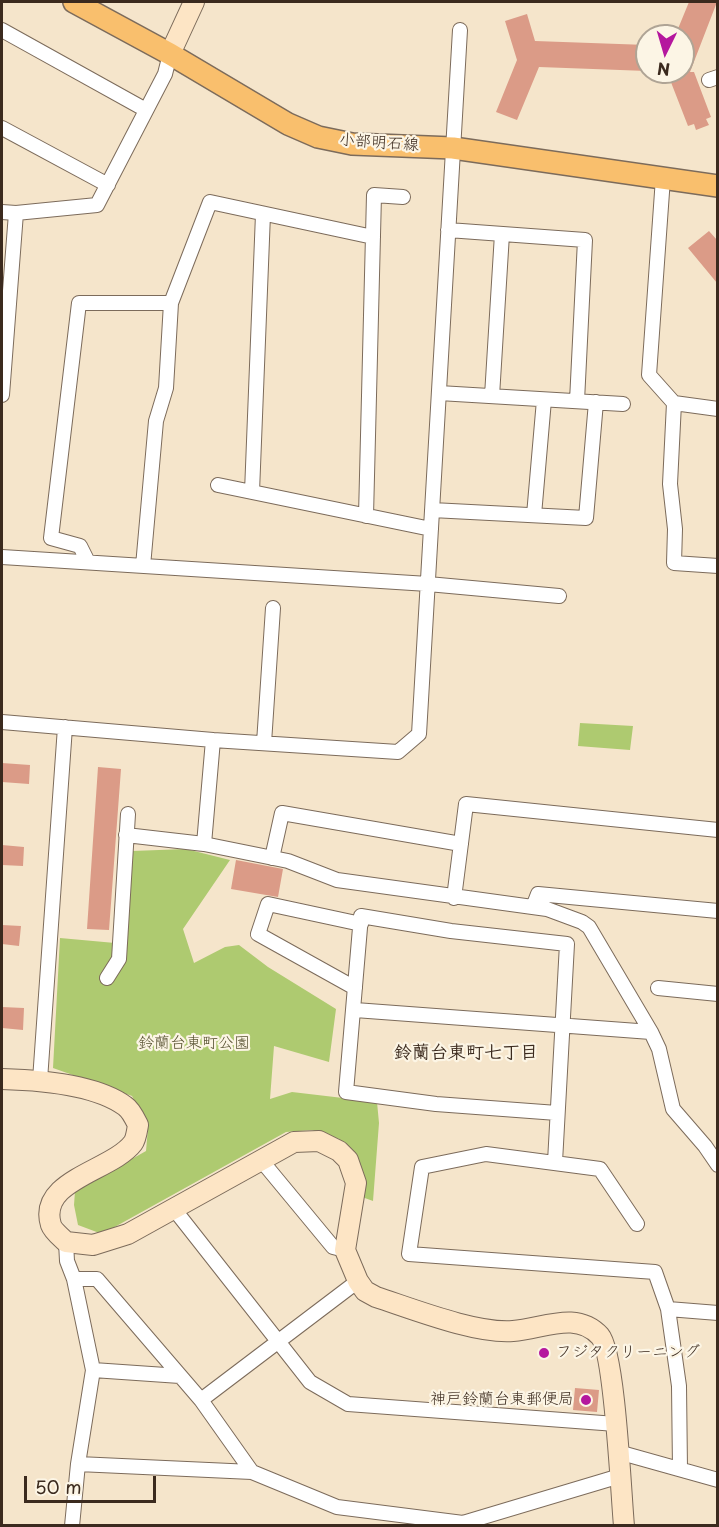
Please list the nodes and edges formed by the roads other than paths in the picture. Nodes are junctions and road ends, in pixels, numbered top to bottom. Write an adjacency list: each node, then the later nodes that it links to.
1 (74, 2): 5 (main road, 小部明石線)
2 (194, 2): 5 (street)
3 (2, 30): 6 (street)
4 (460, 30): 8 (street)
5 (170, 54): 6 (street); 8 (main road, 小部明石線)
6 (146, 110): 10 (street)
7 (2, 128): 10 (street)
8 (453, 148): 9 (main road, 小部明石線); 15 (street)
9 (663, 178): 11 (main road, 小部明石線); 27 (street)
10 (108, 185): 13 (street)
11 (717, 186)
12 (404, 197): 17 (street)
13 (9, 212): 18 (street)
14 (263, 214): 17 (street); 19 (street); 31 (street)
15 (448, 230): 16 (street); 21 (street)
16 (502, 234): 23 (street); 25 (street)
17 (373, 237): 34 (street)
18 (5, 295): 20 (street)
19 (171, 303): 37 (street); 38 (street)
20 (3, 356): 22 (street)
21 (439, 393): 23 (street); 32 (street)
22 (2, 395)
23 (492, 396): 24 (street)
24 (544, 399): 25 (street); 33 (street)
25 (577, 401): 26 (street)
26 (596, 402): 28 (street); 33 (street)
27 (674, 403): 29 (street); 39 (street)
28 (623, 404)
29 (717, 409)
30 (218, 485): 31 (street)
31 (252, 492): 34 (street)
32 (432, 510): 33 (street); 35 (street)
33 (534, 515)
34 (366, 516): 35 (street)
35 (431, 529): 40 (street)
36 (2, 557): 37 (street)
37 (88, 562): 38 (street)
38 (143, 566): 40 (street)
39 (717, 566)
40 (428, 584): 41 (street); 46 (street)
41 (559, 596)
42 (273, 608): 46 (street)
43 (2, 722): 44 (street)
44 (65, 727): 45 (street); 65 (street)
45 (213, 740): 46 (street); 50 (street)
46 (264, 743)
47 (128, 814): 49 (street)
48 (717, 830): 51 (street)
49 (126, 836): 50 (street); 57 (street)
50 (204, 844): 52 (street)
51 (461, 844): 52 (street); 53 (street)
52 (272, 858): 53 (street)
53 (454, 897): 54 (street)
54 (533, 907): 55 (street); 63 (street)
55 (717, 911)
56 (361, 924): 58 (street); 58 (street); 62 (street)
57 (106, 978)
58 (355, 988): 61 (street)
59 (658, 988): 60 (street)
60 (717, 994)
61 (355, 1010): 62 (street); 66 (street)
62 (564, 1026): 63 (street); 66 (street)
63 (651, 1032): 69 (street)
64 (2, 1079): 65 (street)
65 (40, 1080): 72 (street)
66 (557, 1113): 68 (street)
67 (261, 1160): 70 (street); 73 (street); 73 (street)
68 (555, 1162): 71 (street); 76 (street)
69 (717, 1165)
70 (174, 1209): 72 (street); 78 (street)
71 (637, 1224)
72 (66, 1242): 74 (street)
73 (345, 1250): 75 (street)
74 (74, 1279): 79 (street); 80 (street)
75 (358, 1281): 78 (street); 82 (street)
76 (668, 1309): 77 (street); 85 (street)
77 (717, 1313)
78 (278, 1341): 81 (street); 82 (street)
79 (93, 1370): 80 (street); 84 (street)
80 (180, 1376): 81 (street)
81 (201, 1400): 86 (street)
82 (616, 1424): 83 (street)
83 (618, 1452): 85 (street); 87 (street)
84 (78, 1464): 86 (street); 89 (street)
85 (680, 1470): 88 (street)
86 (252, 1472): 87 (street)
87 (620, 1476): 90 (street)
88 (717, 1480)
89 (72, 1526)
90 (624, 1526)

